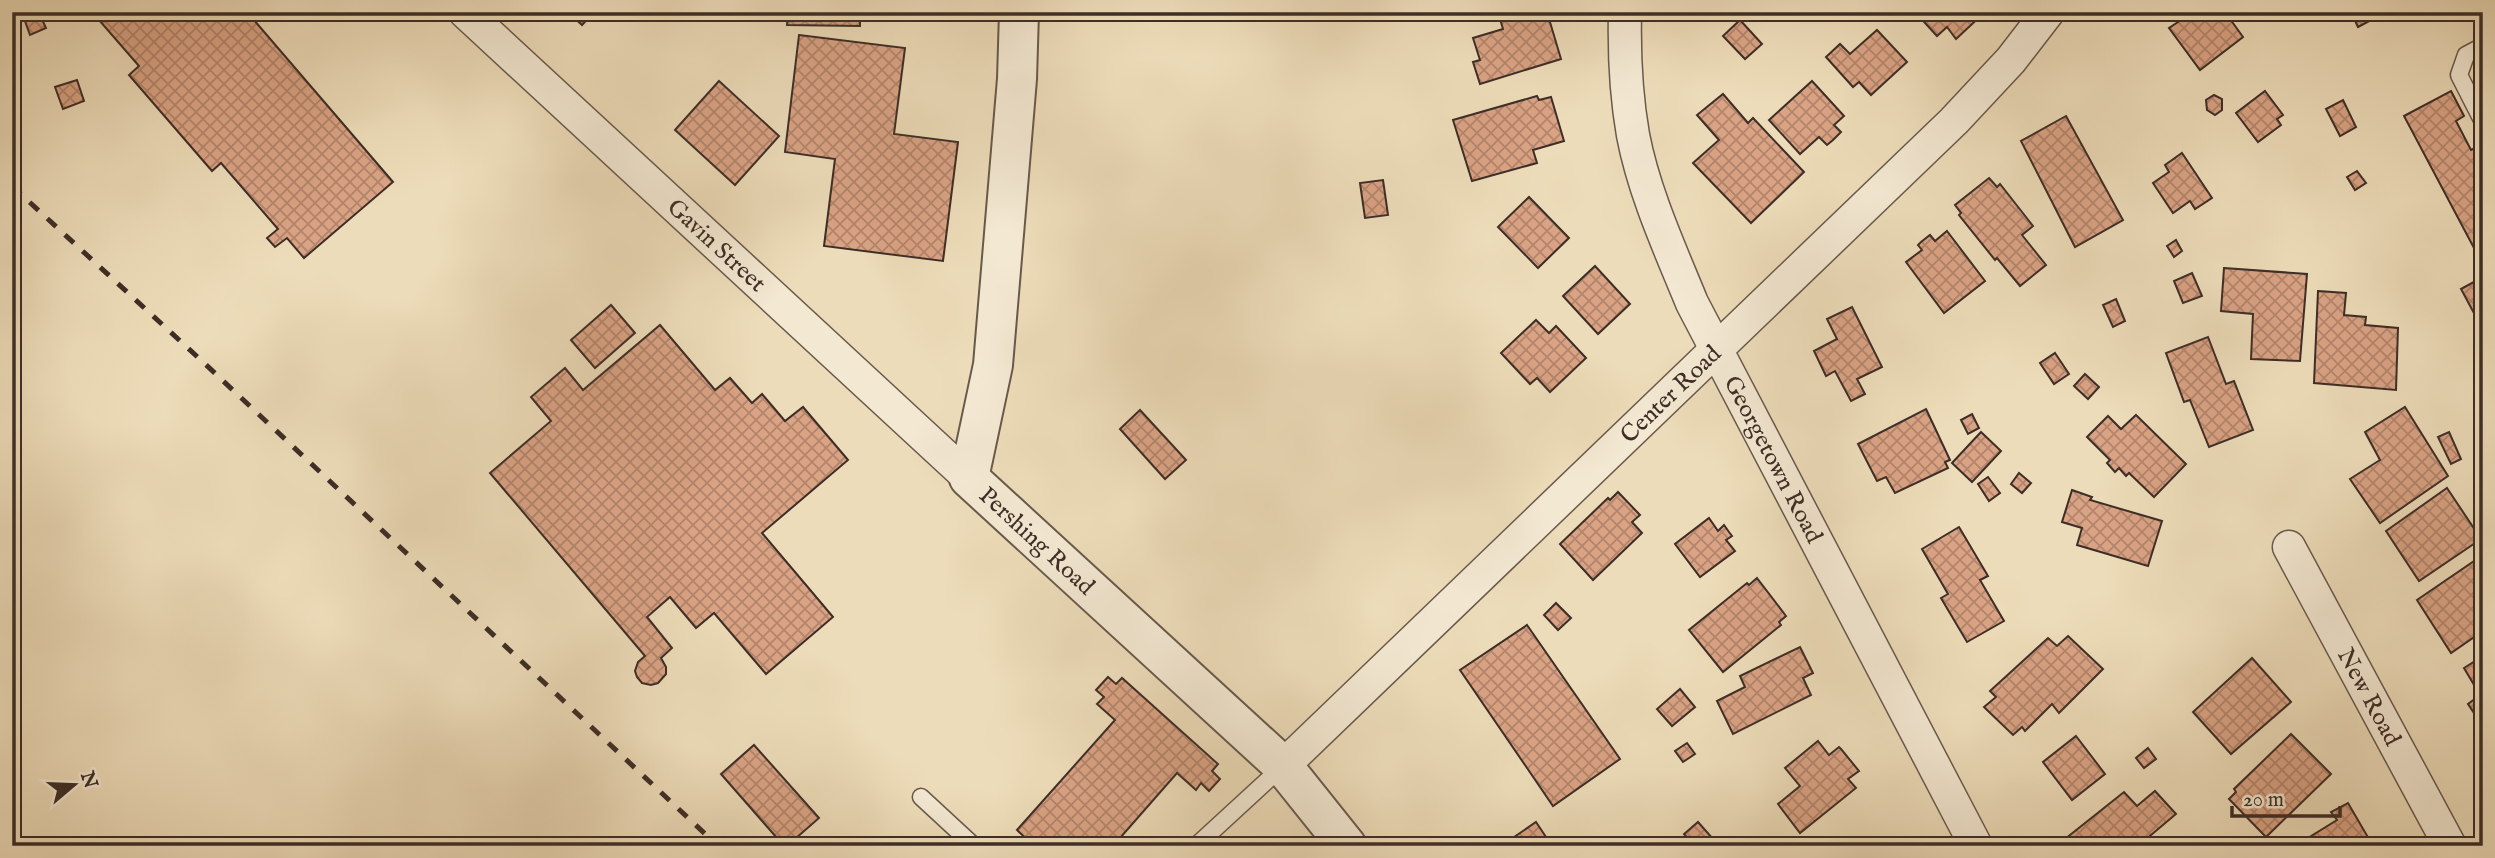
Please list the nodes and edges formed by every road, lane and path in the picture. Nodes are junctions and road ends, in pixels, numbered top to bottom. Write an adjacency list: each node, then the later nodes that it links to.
1 (465, 12): 8 (street, Gavin Street)
2 (1019, 12): 8 (street, Pershing Road)
3 (1625, 12): 7 (street, Georgetown Road)
4 (2048, 12): 7 (street, Center Road)
5 (2483, 46): 6 (lane)
6 (2483, 122)
7 (1716, 348): 10 (street, Center Road); 15 (street, Georgetown Road)
8 (970, 478): 10 (street, Pershing Road)
9 (2289, 547): 16 (street, New Road)
10 (1283, 766): 13 (lane); 14 (street, Pershing Road)
11 (921, 797): 12 (lane)
12 (974, 846)
13 (1196, 846)
14 (1347, 846)
15 (1976, 846)
16 (2450, 846)

